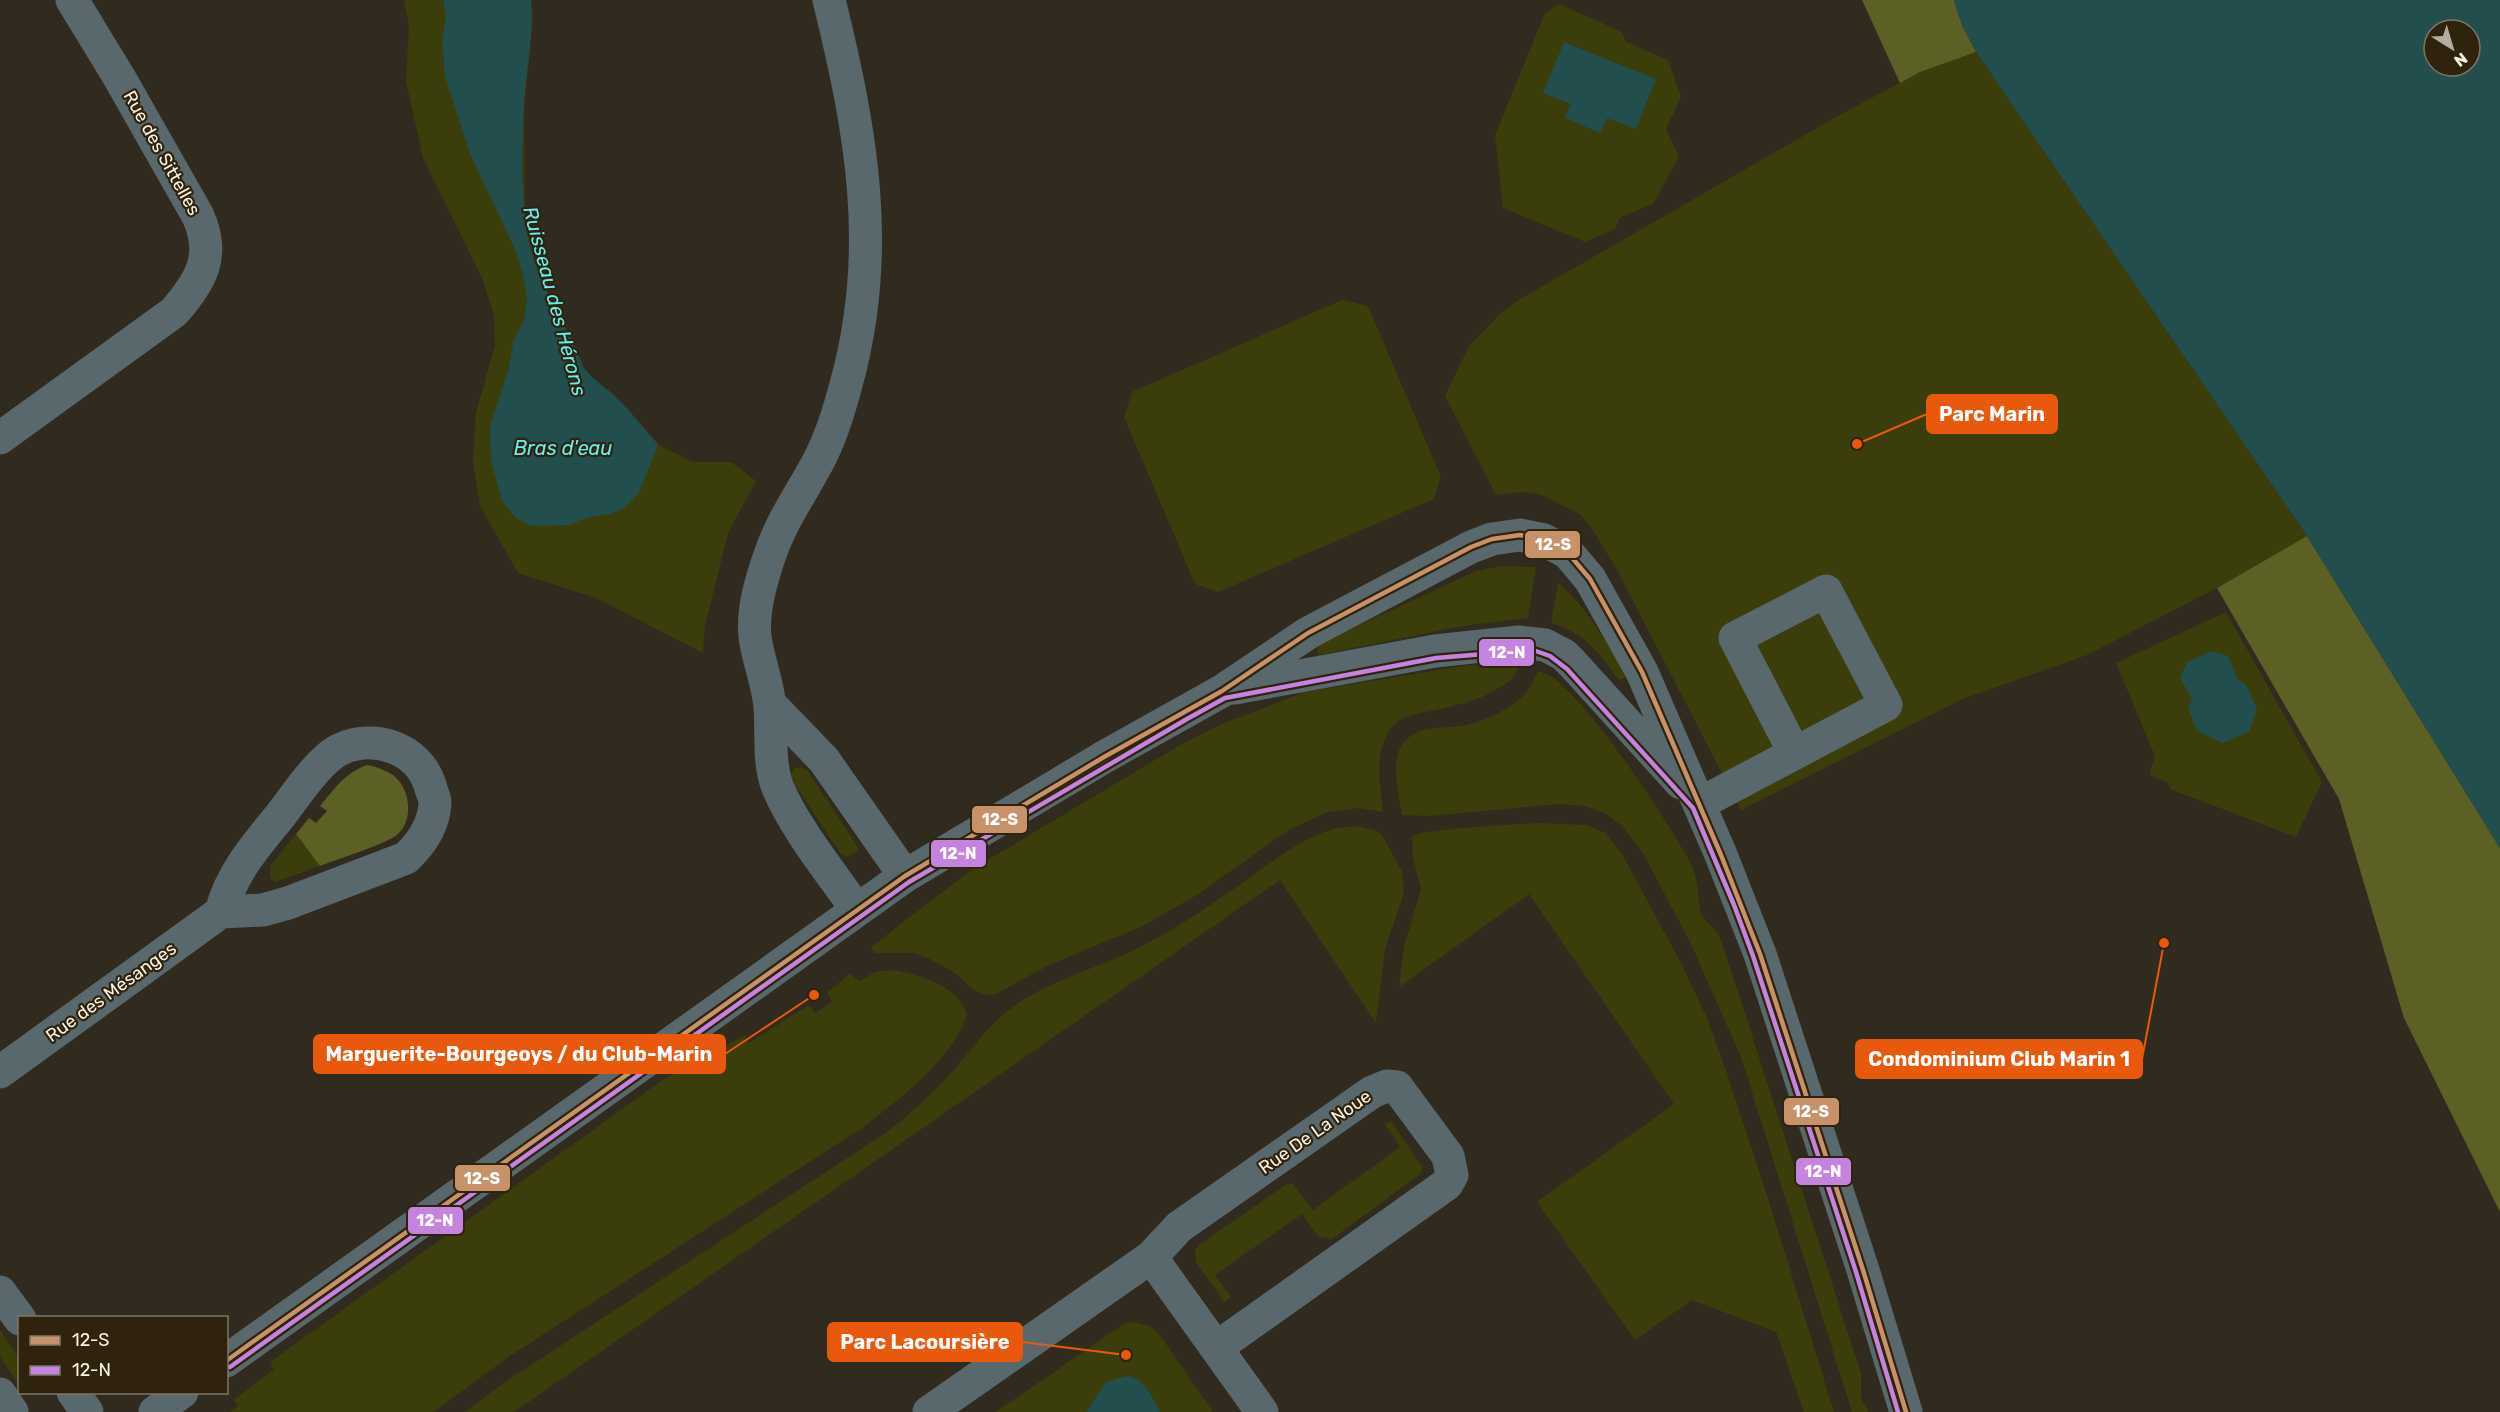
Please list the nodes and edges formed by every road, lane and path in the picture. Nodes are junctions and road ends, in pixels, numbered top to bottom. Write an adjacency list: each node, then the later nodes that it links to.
1 (72, 0): 3 (street, Rue des Sittelles)
2 (829, 0): 5 (street)
3 (0, 438)
4 (1221, 691): 7 (street); 7 (street); 8 (street)
5 (770, 704): 8 (street); 9 (street)
6 (1794, 752): 6 (street); 7 (street)
7 (1699, 804): 25 (street)
8 (905, 876): 9 (street)
9 (856, 910): 16 (street)
10 (222, 912): 10 (street); 11 (street, Rue des Mésanges)
11 (0, 1072)
12 (1151, 1257): 15 (street); 15 (street, Rue De La Noue); 23 (street, Rue De La Noue)
13 (0, 1292): 14 (street)
14 (18, 1316)
15 (1216, 1348): 24 (street)
16 (228, 1360)
17 (0, 1394): 20 (street)
18 (74, 1394): 21 (street)
19 (179, 1394): 22 (street)
20 (12, 1412)
21 (87, 1412)
22 (155, 1412)
23 (929, 1412)
24 (1262, 1412)
25 (1906, 1412)

